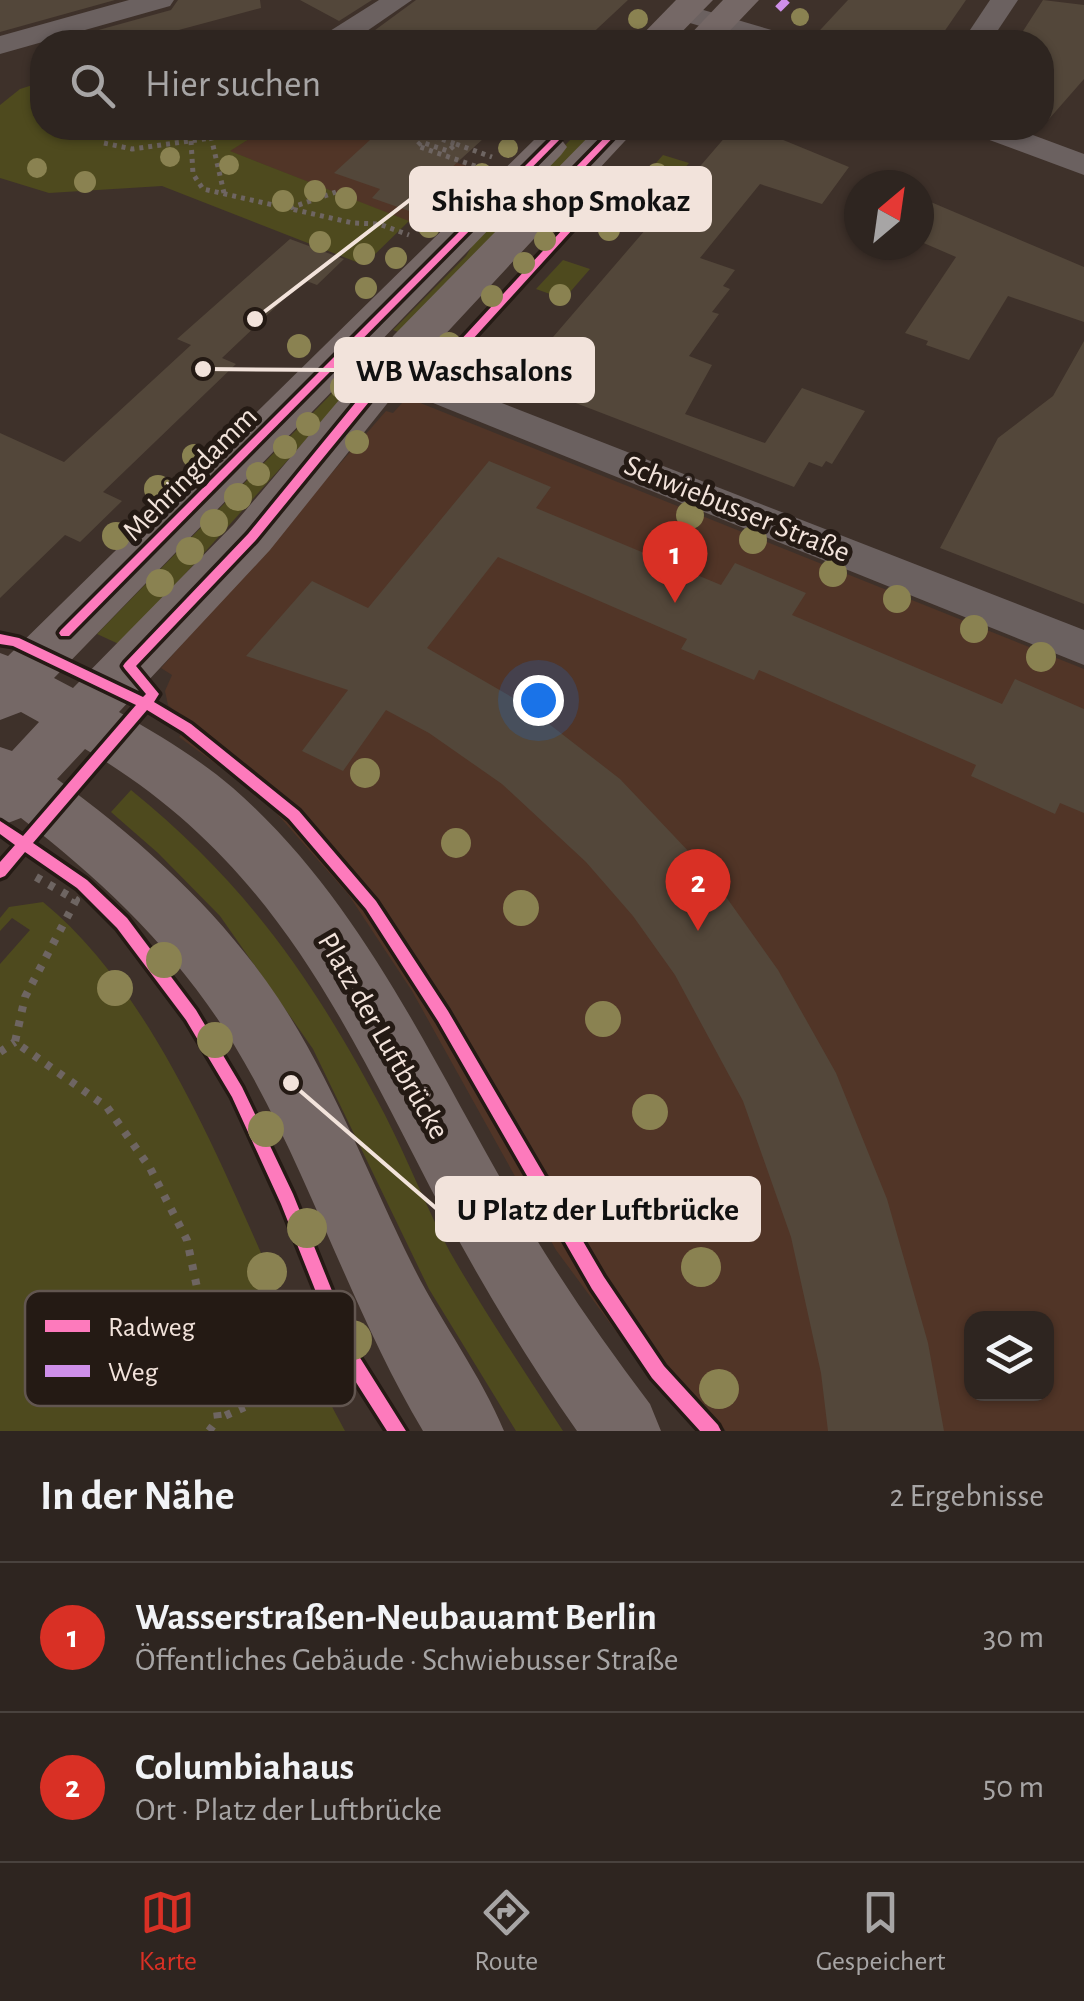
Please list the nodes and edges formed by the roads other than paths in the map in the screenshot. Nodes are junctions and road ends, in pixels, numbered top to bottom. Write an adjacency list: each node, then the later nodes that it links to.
1 (65, 0): 6 (street)
2 (160, 0): 7 (street)
3 (398, 0): 8 (street)
4 (1004, 0): 11 (street)
5 (708, 16): 9 (main road); 10 (street)
6 (0, 18)
7 (53, 30)
8 (351, 30)
9 (678, 30)
10 (748, 30)
11 (984, 30)
12 (30, 37): 13 (street)
13 (0, 45)
14 (555, 140): 20 (main road, Mehringdamm)
15 (607, 140): 21 (main road)
16 (990, 140): 18 (street)
17 (1019, 140): 19 (street)
18 (975, 160)
19 (1084, 166)
20 (347, 353): 21 (main road); 23 (main road, Mehringdamm)
21 (389, 371): 22 (street, Schwiebusser Straße); 24 (main road)
22 (1084, 648)
23 (5, 685): 24 (main road, Platz der Luftbrücke)
24 (81, 718): 25 (main road); 27 (main road, Platz der Luftbrücke)
25 (6, 785): 26 (main road)
26 (466, 1431)
27 (623, 1431)

